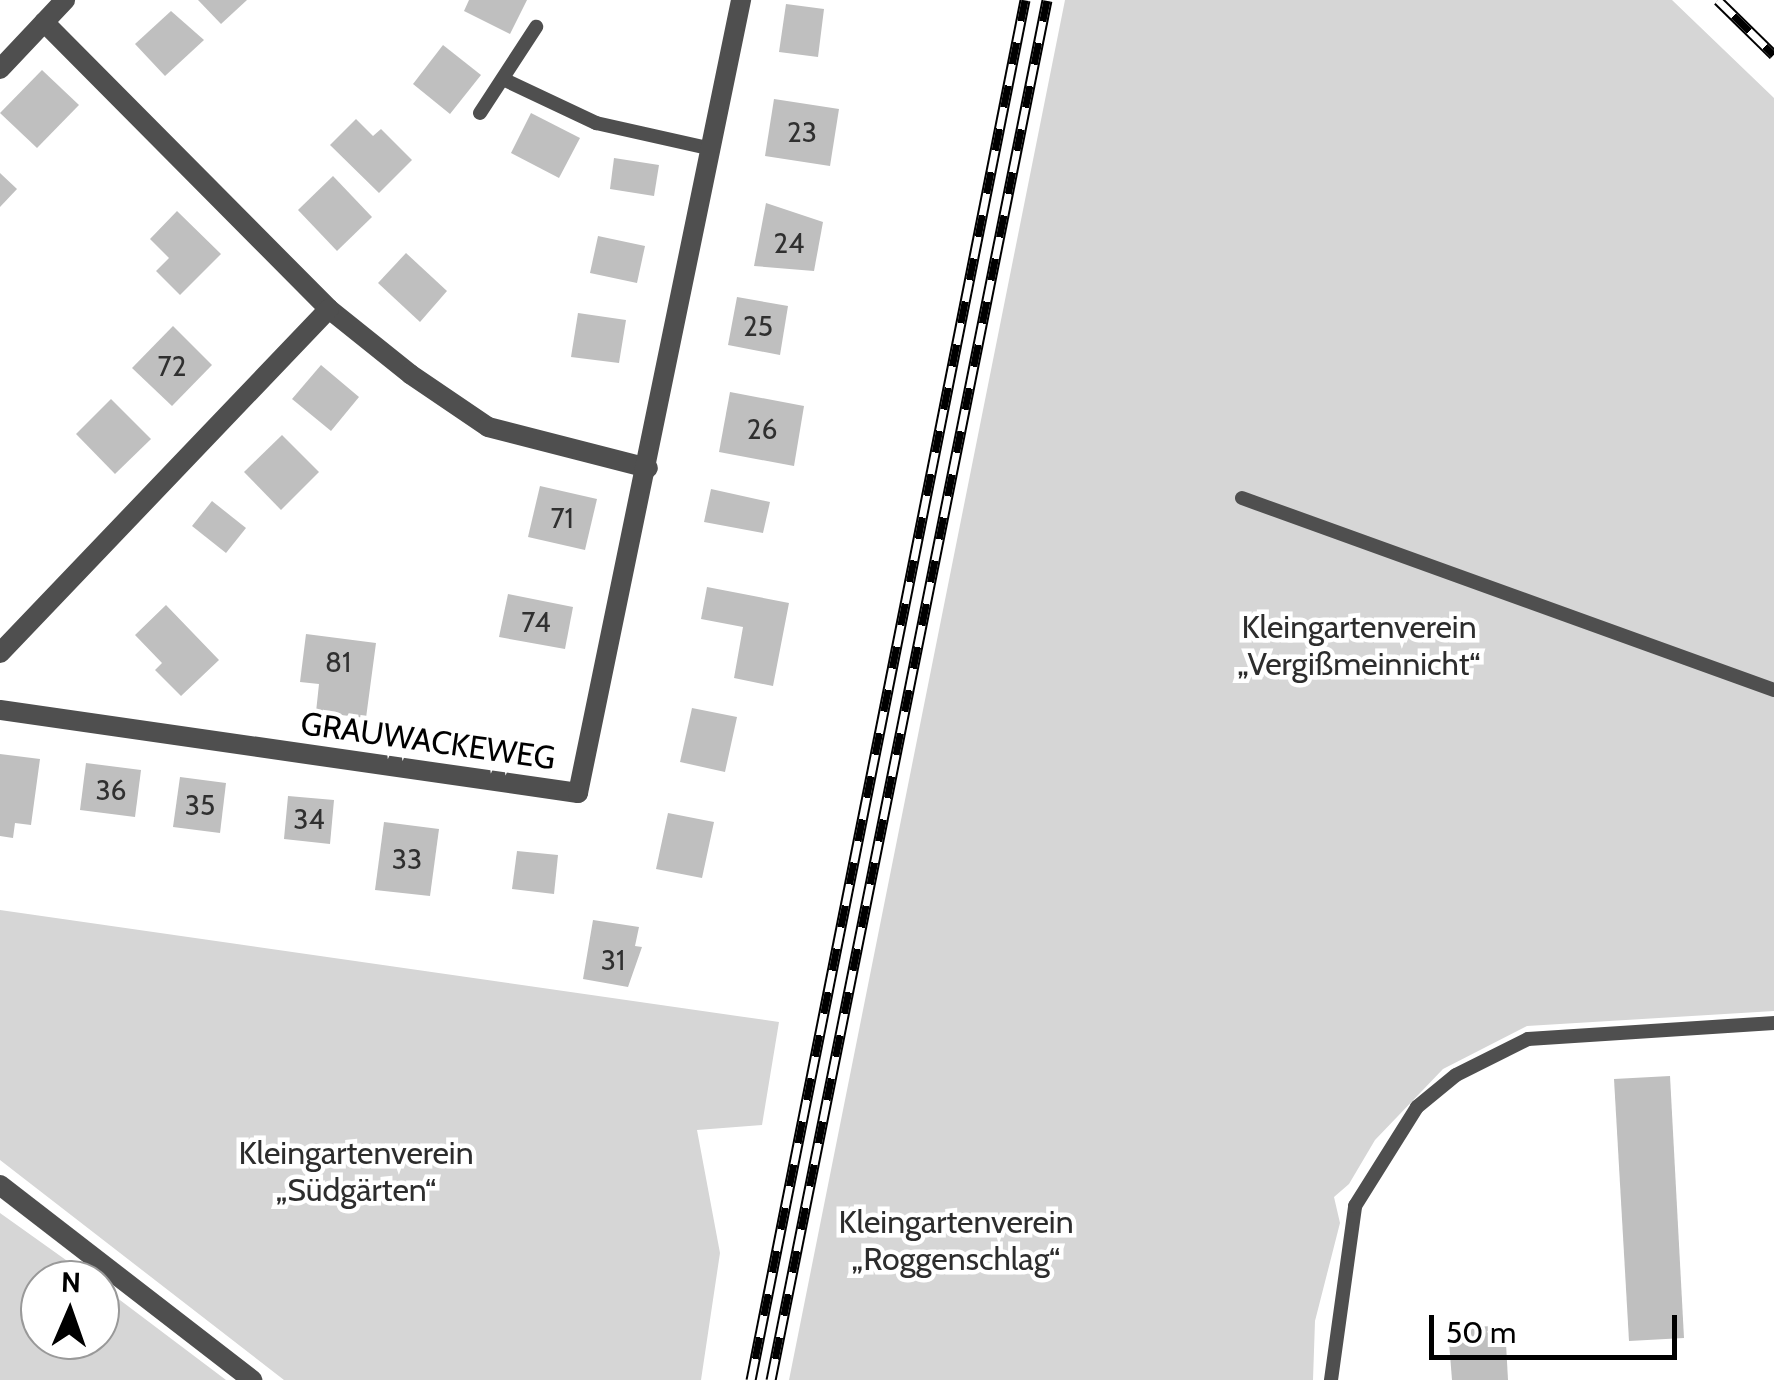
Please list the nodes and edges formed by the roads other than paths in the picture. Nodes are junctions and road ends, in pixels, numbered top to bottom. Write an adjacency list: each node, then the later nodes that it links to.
1 (65, 0): 3 (street)
2 (741, 0): 8 (street, GRAUWACKEWEG)
3 (44, 22): 5 (street); 9 (street)
4 (536, 27): 6 (lane)
5 (0, 69)
6 (505, 80): 7 (lane); 8 (lane)
7 (480, 113)
8 (712, 149): 10 (street, GRAUWACKEWEG)
9 (329, 309): 10 (street); 12 (street)
10 (648, 468): 14 (street, GRAUWACKEWEG)
11 (1242, 498): 13 (lane)
12 (0, 653)
13 (1774, 690)
14 (0, 710)
15 (1774, 1022): 18 (lane)
16 (0, 1184): 17 (street)
17 (252, 1380)
18 (1331, 1380)

